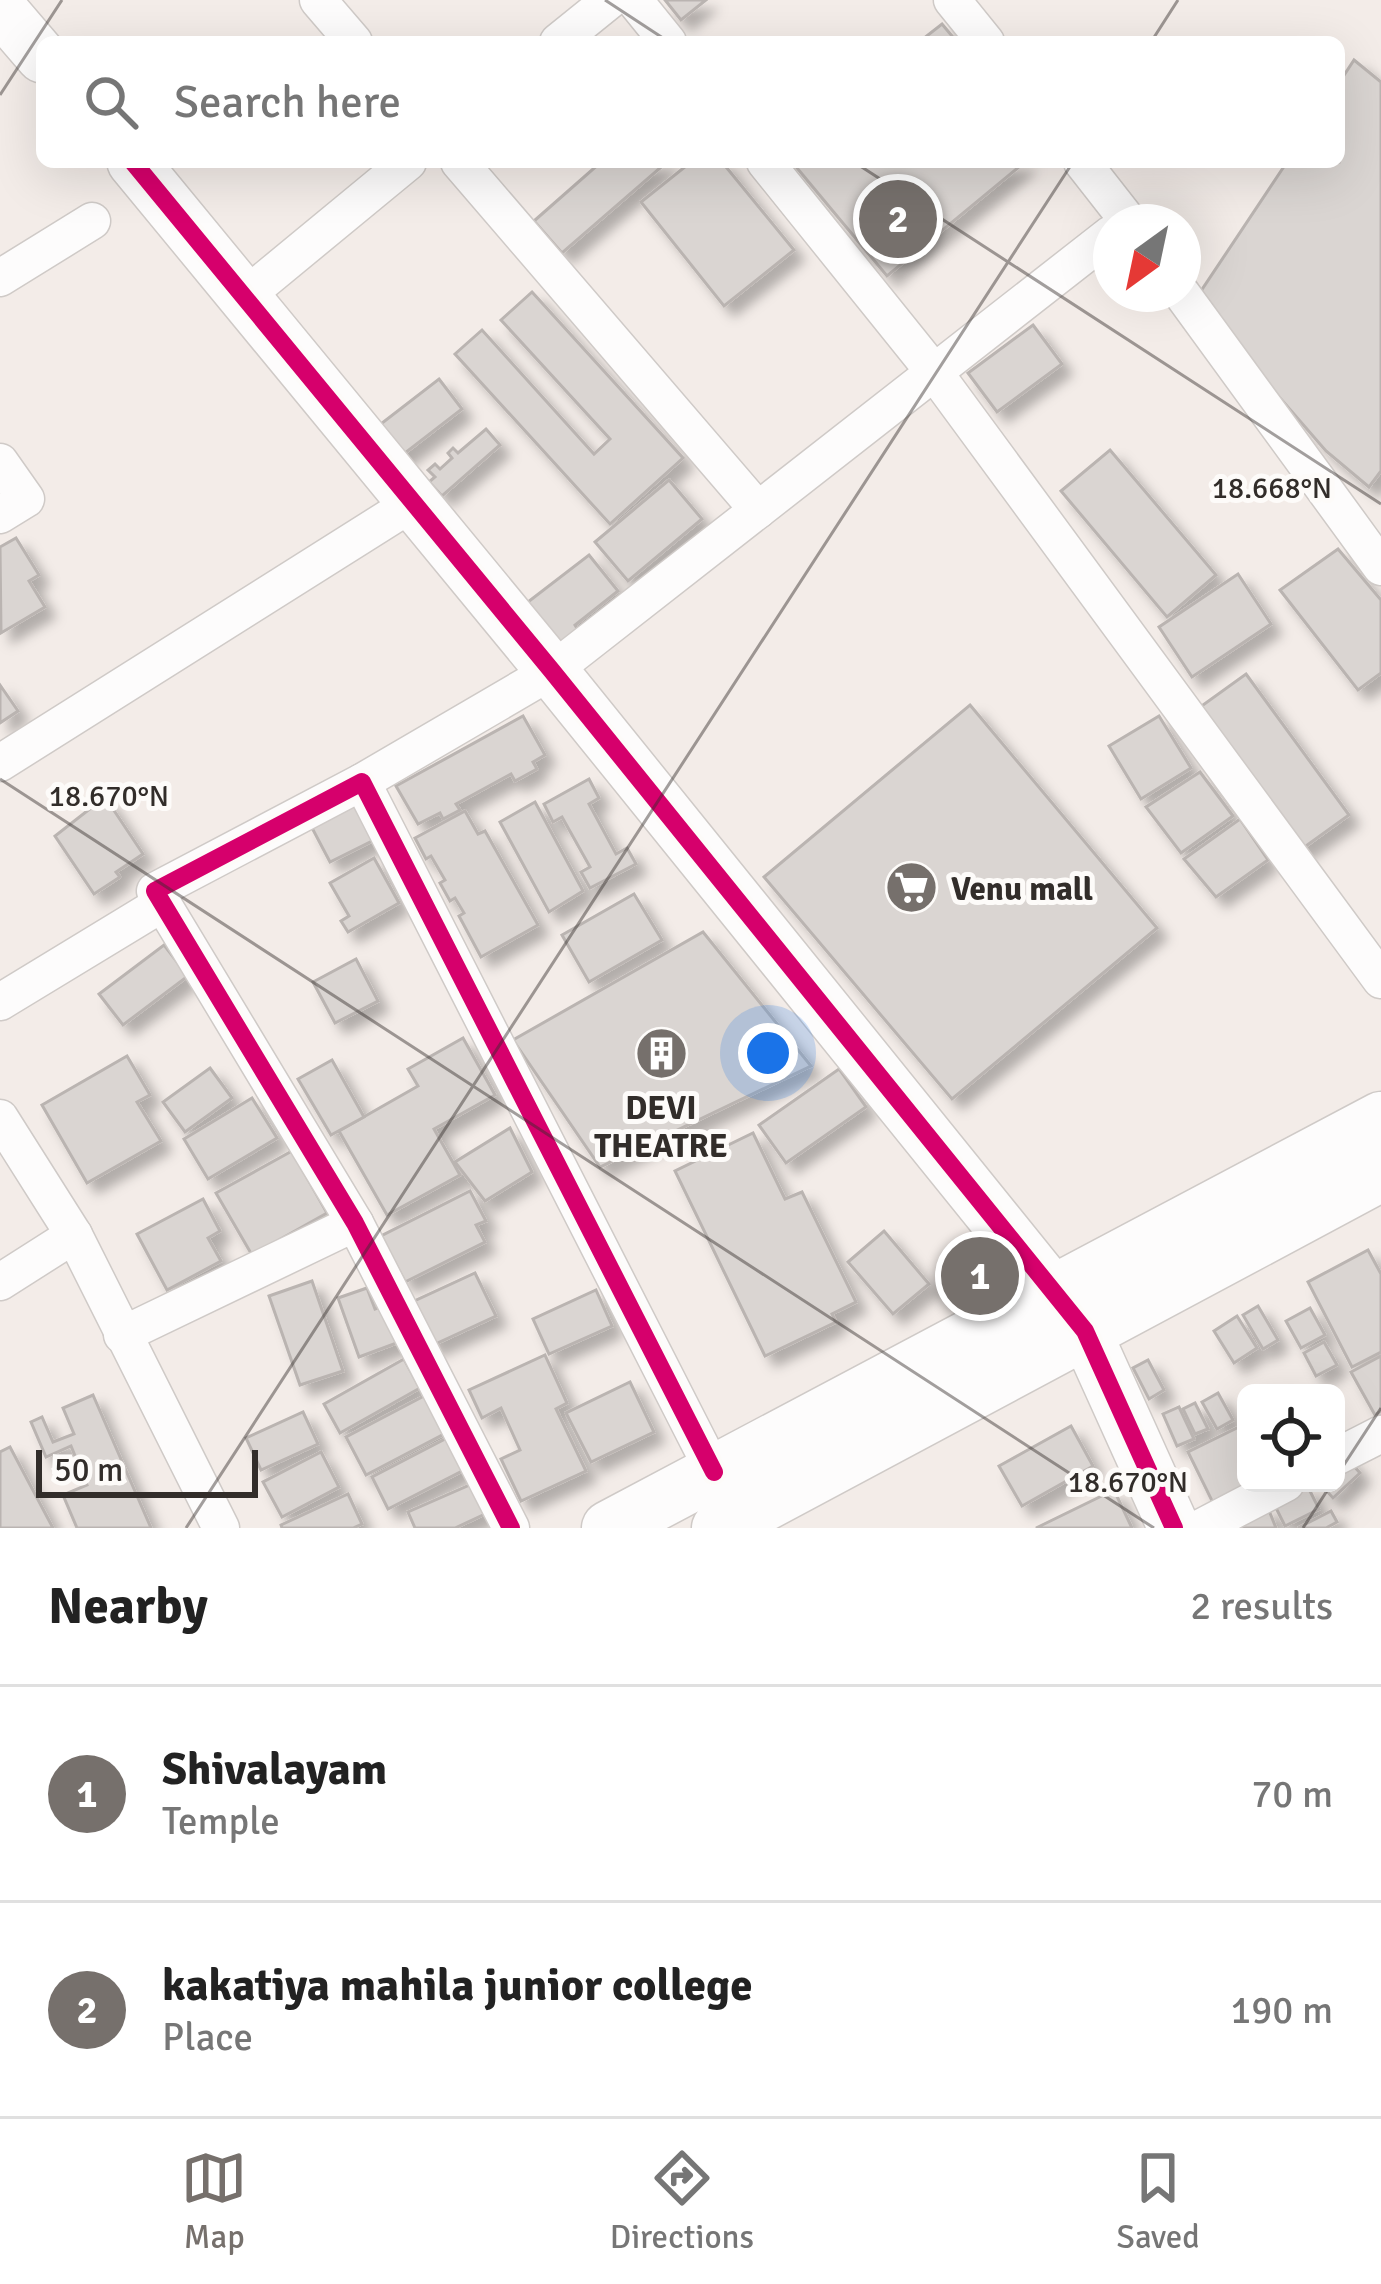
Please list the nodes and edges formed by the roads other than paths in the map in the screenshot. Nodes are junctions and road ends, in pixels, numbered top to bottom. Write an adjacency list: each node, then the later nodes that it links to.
1 (318, 0): 6 (street)
2 (610, 0): 7 (street)
3 (634, 0): 8 (street)
4 (952, 0): 9 (street)
5 (0, 8): 10 (street)
6 (349, 36)
7 (565, 36)
8 (663, 36)
9 (981, 36)
10 (36, 50)
11 (138, 168): 20 (street)
12 (401, 168): 20 (street)
13 (464, 168): 25 (street)
14 (770, 168): 22 (street)
15 (1087, 168): 16 (street)
16 (1114, 204)
17 (92, 221): 19 (street)
18 (1093, 248): 22 (street)
19 (0, 278)
20 (243, 298): 24 (street)
21 (1195, 312): 27 (street)
22 (934, 372): 25 (street); 32 (street)
23 (0, 462): 26 (street)
24 (411, 504): 28 (street); 29 (street)
25 (758, 510): 28 (street)
26 (0, 515)
27 (1381, 567)
28 (552, 671): 30 (street); 40 (street)
29 (0, 764)
30 (362, 782): 31 (street); 44 (street)
31 (163, 903): 33 (street); 37 (street)
32 (1381, 980)
33 (0, 1002)
34 (0, 1118): 38 (street)
35 (1381, 1119): 40 (main road)
36 (1381, 1174): 40 (main road)
37 (355, 1223): 41 (street); 47 (street)
38 (74, 1235): 39 (street); 41 (street)
39 (0, 1282)
40 (1070, 1312): 44 (main road); 49 (main road); 50 (street)
41 (122, 1335): 46 (street)
42 (1381, 1433): 43 (street)
43 (1345, 1452)
44 (714, 1472): 48 (main road)
45 (1269, 1492): 51 (street)
46 (220, 1528)
47 (512, 1528)
48 (609, 1528)
49 (719, 1528)
50 (1174, 1528)
51 (1200, 1528)

